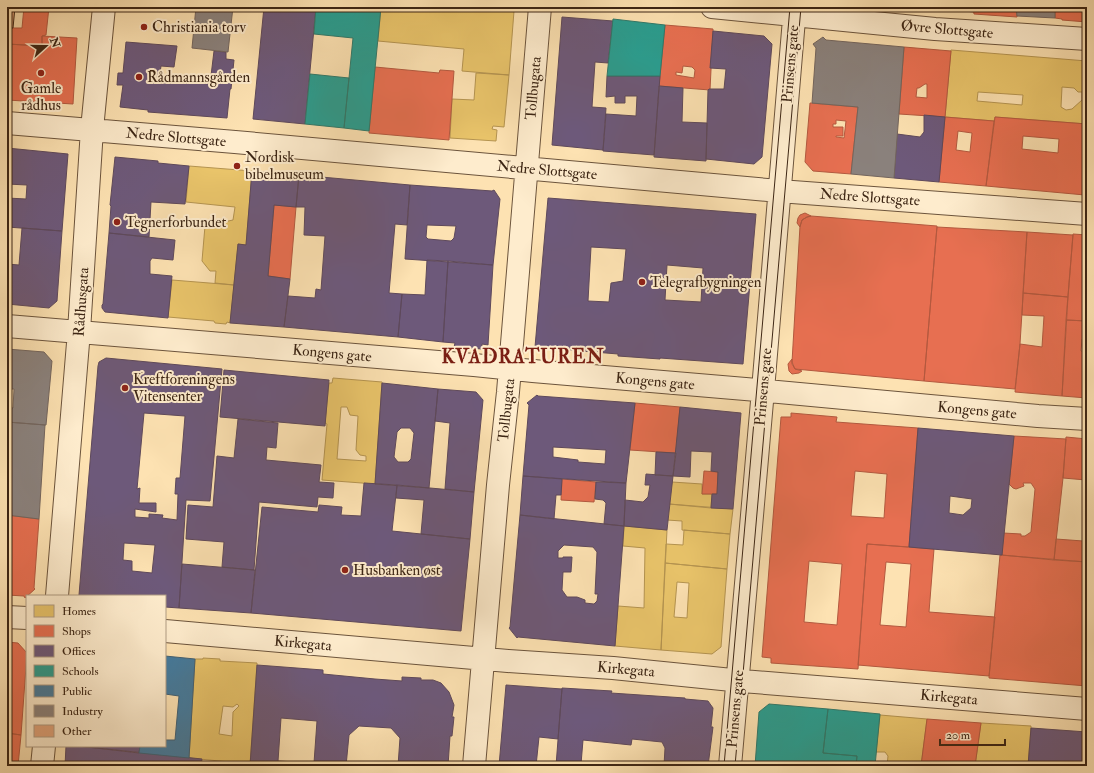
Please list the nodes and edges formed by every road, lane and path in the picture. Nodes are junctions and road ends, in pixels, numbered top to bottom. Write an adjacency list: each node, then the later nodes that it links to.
1 (104, 7): 7 (street, Rådhusgata)
2 (540, 7): 8 (street, Tollbugata)
3 (712, 7): 4 (street, Øvre Slottsgate)
4 (794, 11): 5 (street, Øvre Slottsgate); 9 (street, Prinsens gate)
5 (1087, 39)
6 (7, 123): 7 (street, Nedre Slottsgate)
7 (92, 129): 8 (street, Nedre Slottsgate); 12 (street, Rådhusgata)
8 (526, 168): 9 (street, Nedre Slottsgate); 13 (street, Tollbugata)
9 (779, 191): 10 (street, Nedre Slottsgate); 14 (street, Prinsens gate)
10 (1087, 214)
11 (7, 326): 12 (street, Kongens gate)
12 (79, 331): 13 (street, Kongens gate); 16 (street, Rådhusgata)
13 (510, 369): 14 (street, Kongens gate); 20 (street, Tollbugata)
14 (763, 390): 15 (street, Kongens gate); 21 (street, Prinsens gate)
15 (1087, 419)
16 (57, 595)
17 (7, 617): 18 (street)
18 (26, 618)
19 (166, 632): 20 (street, Kirkegata)
20 (484, 659): 21 (street, Kirkegata); 25 (street, Tollbugata)
21 (737, 680): 22 (street, Kirkegata); 26 (street, Prinsens gate)
22 (1087, 709)
23 (44, 747): 24 (street)
24 (42, 766)
25 (474, 766)
26 (730, 766)

